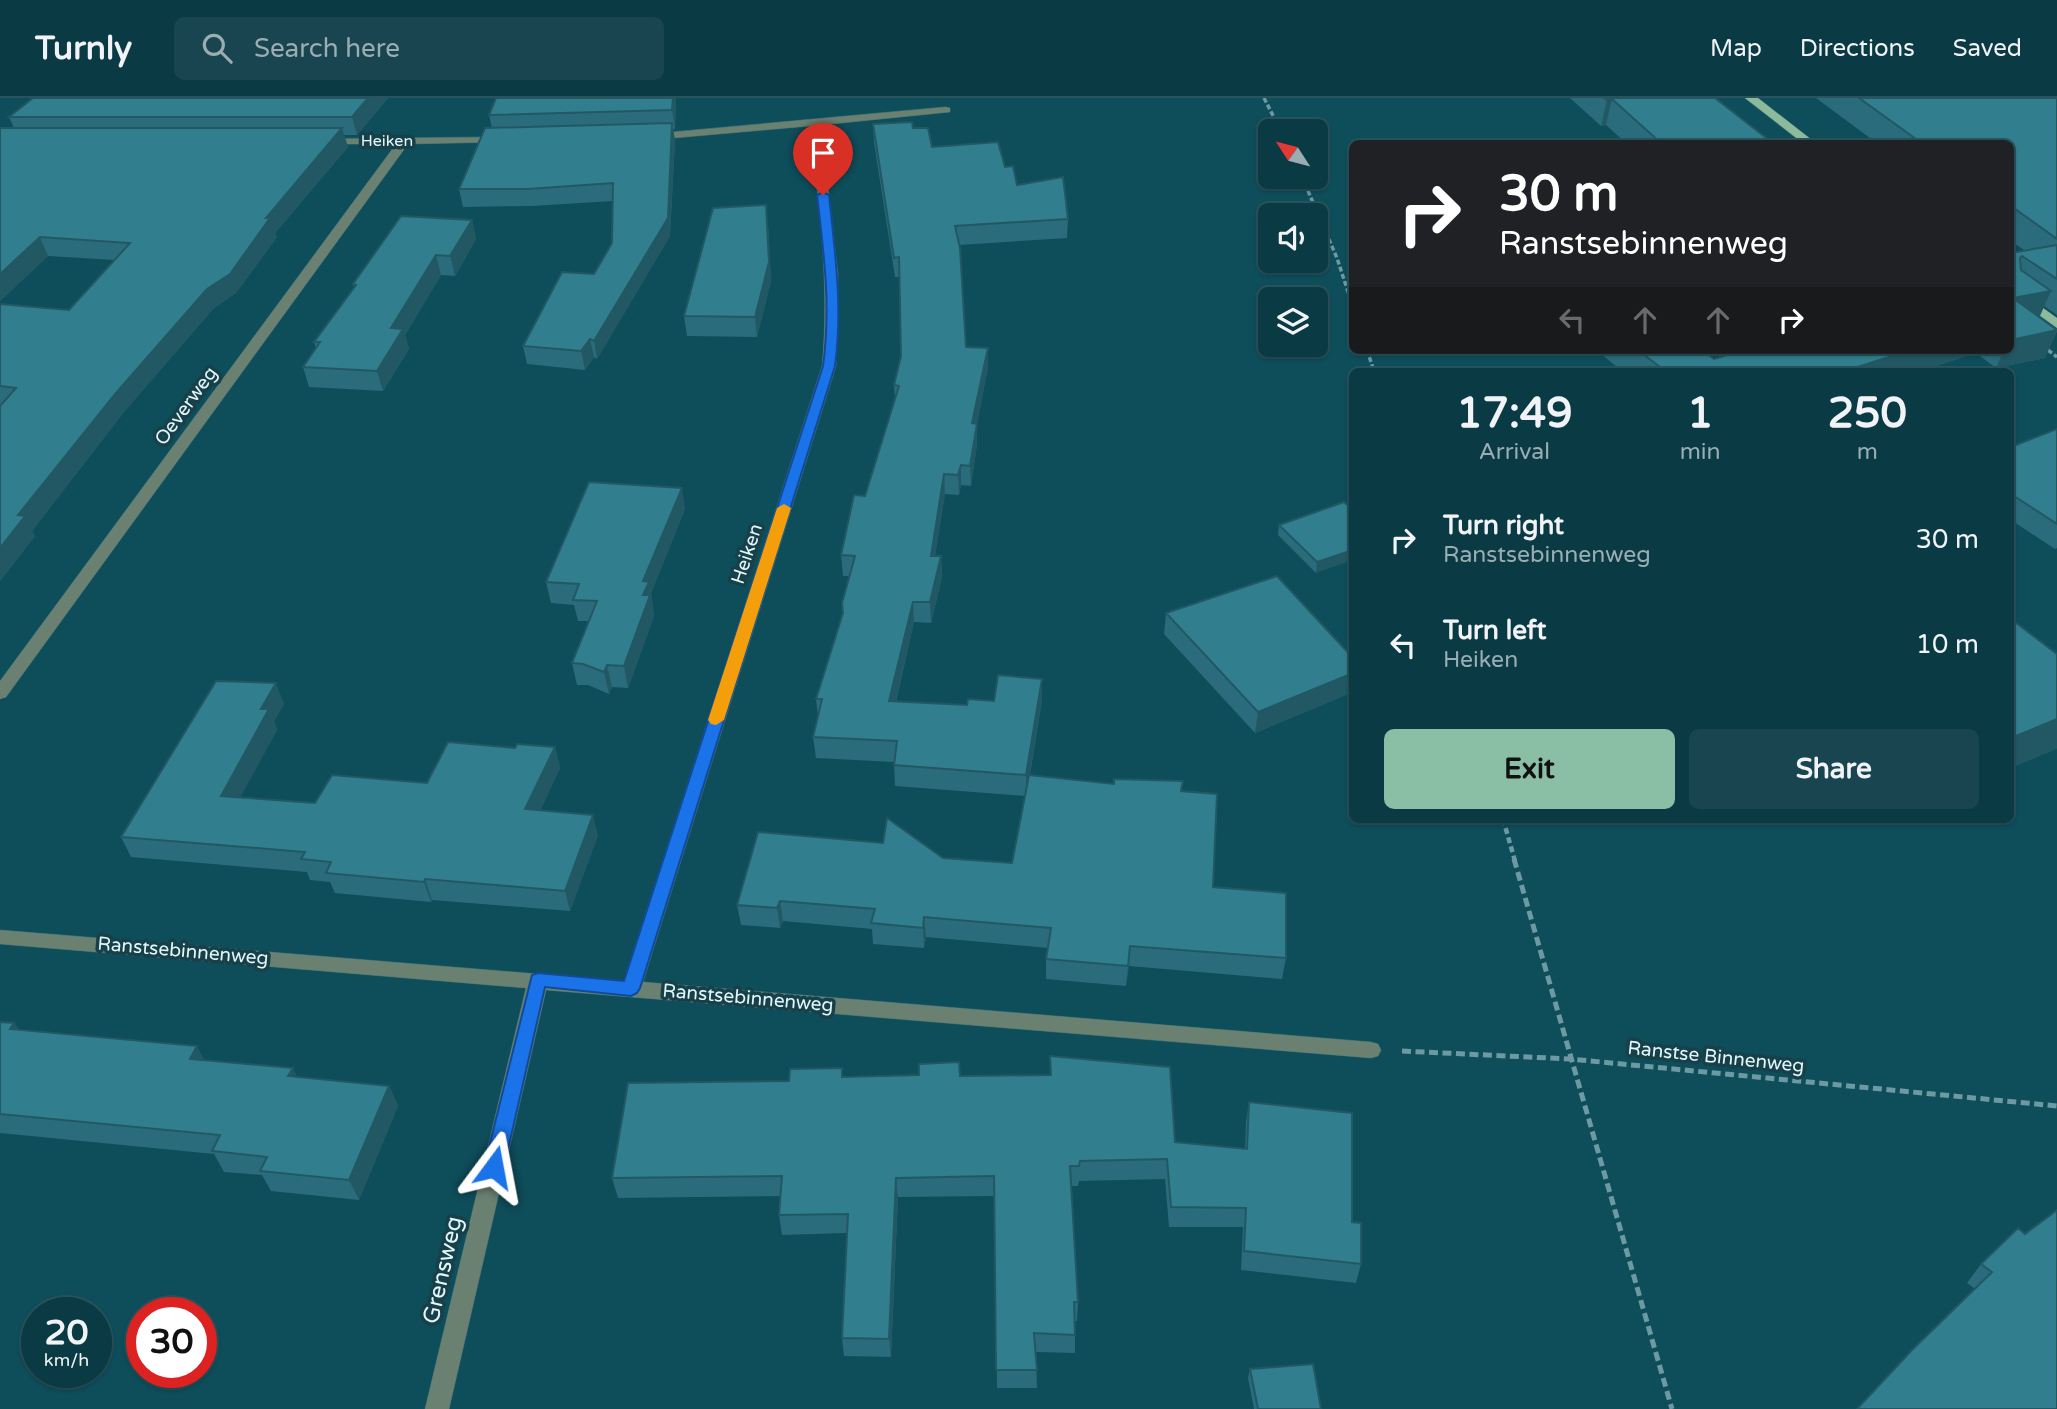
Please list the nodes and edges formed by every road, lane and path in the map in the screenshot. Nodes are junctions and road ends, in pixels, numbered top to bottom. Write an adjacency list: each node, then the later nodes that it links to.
1 (1264, 98): 4 (path)
2 (1751, 98): 8 (main road)
3 (946, 110): 5 (street)
4 (1275, 119)
5 (815, 122): 6 (street); 19 (street, Heiken)
6 (632, 138)
7 (511, 140): 10 (street, Heiken)
8 (1807, 140)
9 (307, 141): 10 (street, Heiken)
10 (404, 141): 15 (street, Oeverweg)
11 (1307, 189): 13 (path)
12 (2014, 291): 14 (main road)
13 (1349, 295)
14 (2057, 324)
15 (0, 693)
16 (1504, 823): 21 (path)
17 (0, 937): 18 (street, Ranstsebinnenweg)
18 (538, 980): 19 (street, Ranstsebinnenweg); 23 (street, Grensweg)
19 (631, 988): 20 (street, Ranstsebinnenweg)
20 (1371, 1050): 21 (path, Ranstse Binnenweg)
21 (1570, 1059): 22 (path, Ranstse Binnenweg); 24 (path)
22 (2057, 1106)
23 (437, 1409)
24 (1672, 1409)

